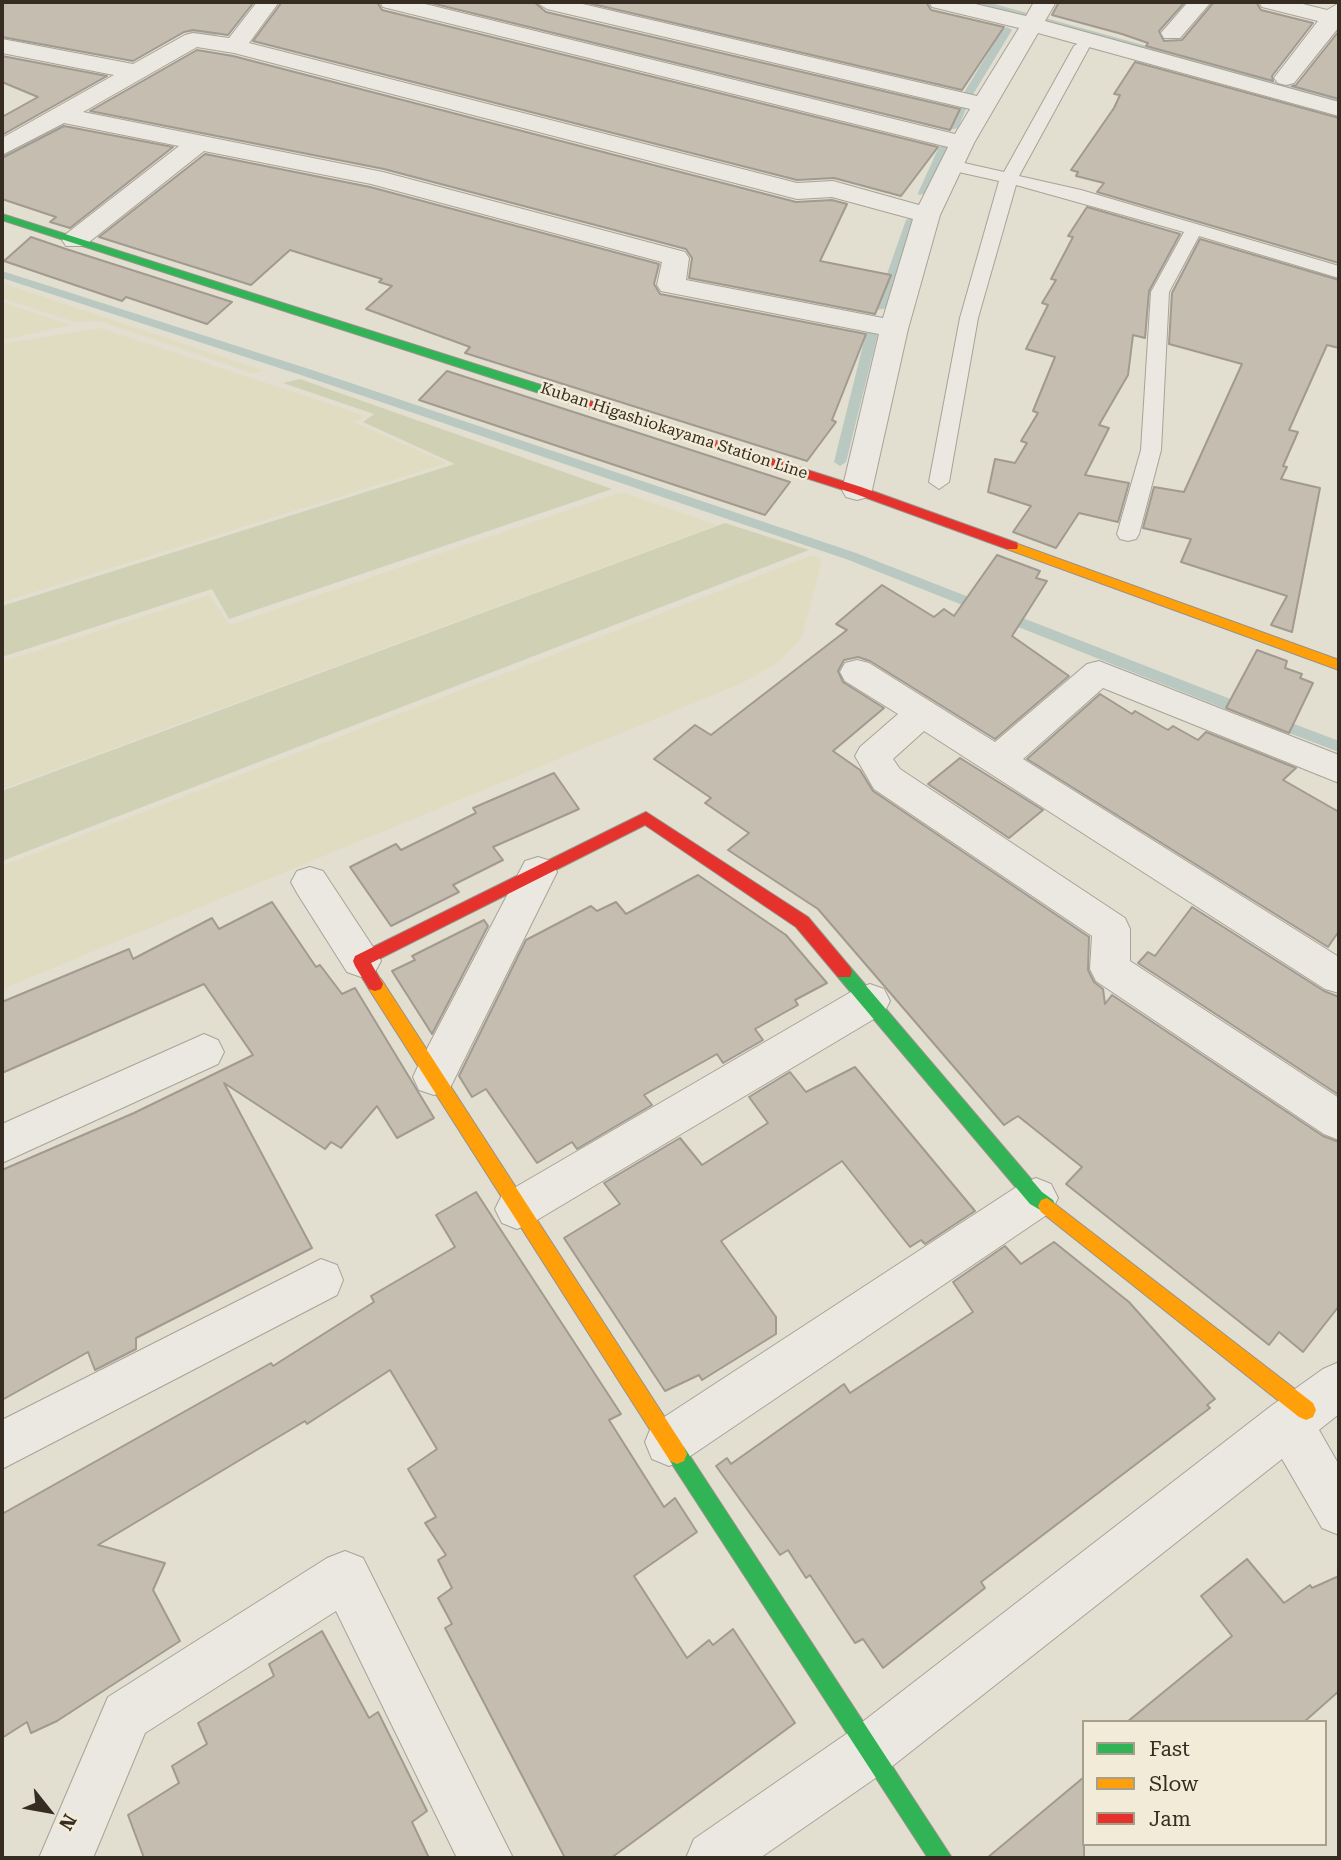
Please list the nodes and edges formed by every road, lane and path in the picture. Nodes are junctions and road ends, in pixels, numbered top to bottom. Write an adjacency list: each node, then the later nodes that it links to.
1 (268, 2): 13 (street)
2 (391, 2): 10 (street)
3 (534, 2): 10 (street)
4 (547, 2): 18 (street)
5 (940, 2): 8 (street)
6 (1200, 2): 11 (street)
7 (1270, 2): 9 (street)
8 (1036, 14): 18 (street); 19 (street)
9 (1337, 16): 16 (street)
10 (503, 29): 24 (street)
11 (1172, 33)
12 (2, 46): 15 (street)
13 (235, 46): 15 (street); 27 (street)
14 (1082, 46): 25 (lane)
15 (136, 72): 20 (street)
16 (1286, 78)
17 (1192, 92): 26 (path)
18 (983, 105): 24 (street)
19 (1339, 110)
20 (70, 116): 22 (street); 23 (street)
21 (1325, 129): 30 (path)
22 (199, 142): 31 (street); 33 (street)
23 (2, 148)
24 (956, 154): 25 (lane); 27 (street)
25 (1009, 178): 26 (lane); 34 (lane)
26 (1137, 212): 29 (lane)
27 (927, 215): 33 (street)
28 (2, 217): 31 (street, Kuban Higashiokayama Station Line)
29 (1195, 229): 32 (lane); 36 (lane)
30 (1318, 232)
31 (75, 240): 35 (street, Kuban Higashiokayama Station Line)
32 (1338, 266)
33 (894, 329): 35 (street)
34 (939, 482)
35 (856, 490): 37 (street, Kuban Higashiokayama Station Line)
36 (1128, 534)
37 (1339, 666)
38 (857, 672): 39 (street)
39 (922, 713): 40 (street); 49 (street)
40 (997, 761): 41 (street); 45 (street)
41 (1339, 769)
42 (538, 872): 44 (street); 46 (street); 48 (street)
43 (310, 882): 44 (street)
44 (361, 961): 48 (street)
45 (1339, 977)
46 (870, 1001): 51 (street); 52 (street)
47 (205, 1052): 50 (street)
48 (434, 1077): 52 (street)
49 (1339, 1121)
50 (2, 1144)
51 (1037, 1198): 54 (street); 55 (street)
52 (517, 1209): 55 (street)
53 (321, 1280): 56 (street)
54 (1311, 1406): 57 (street); 58 (street)
55 (669, 1442): 58 (street)
56 (2, 1445)
57 (1339, 1511)
58 (871, 1749): 61 (street); 62 (street)
59 (66, 1858): 60 (street)
60 (486, 1858)
61 (713, 1858)
62 (941, 1858)

